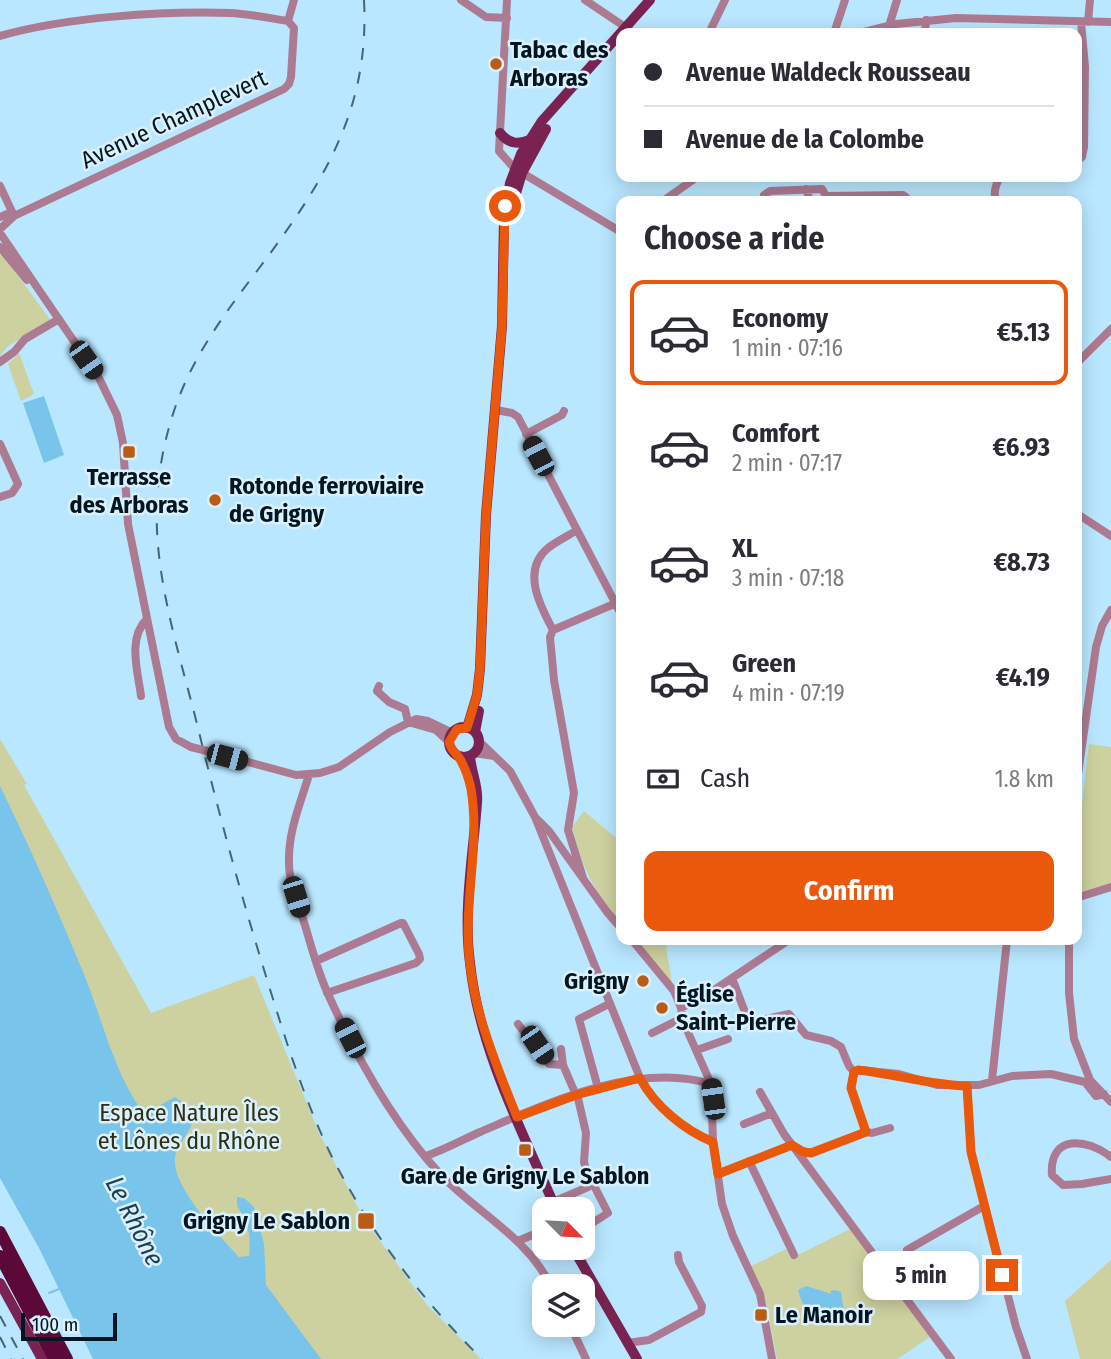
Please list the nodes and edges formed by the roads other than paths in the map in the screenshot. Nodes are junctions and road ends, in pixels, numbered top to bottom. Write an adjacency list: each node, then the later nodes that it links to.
1 (294, 0): 12 (street)
2 (461, 0): 11 (street)
3 (507, 0): 11 (street)
4 (585, 0): 17 (street)
5 (650, 0): 18 (main road)
6 (659, 0): 19 (main road)
7 (725, 0): 20 (street)
8 (845, 0): 21 (street)
9 (897, 0): 16 (street)
10 (1090, 0): 14 (street)
11 (507, 18): 27 (street)
12 (288, 20): 24 (street); 40 (street, Avenue Champlevert)
13 (926, 20): 14 (street); 16 (street); 23 (street)
14 (1084, 22): 15 (street); 29 (street)
15 (1111, 22)
16 (889, 26): 22 (street)
17 (626, 28)
18 (632, 28)
19 (633, 28)
20 (711, 28)
21 (836, 28)
22 (881, 28)
23 (925, 28)
24 (0, 36)
25 (616, 45): 28 (main road)
26 (616, 48): 30 (main road)
27 (500, 133): 28 (main road); 30 (street)
28 (531, 139): 30 (main road)
29 (1082, 157)
30 (518, 171): 42 (street); 50 (main road)
31 (690, 182): 35 (street)
32 (0, 186): 40 (street)
33 (806, 189): 34 (street); 36 (street); 38 (street)
34 (764, 195)
35 (670, 196)
36 (808, 196)
37 (826, 196): 39 (street)
38 (826, 196)
39 (904, 196)
40 (14, 216): 41 (street); 43 (street)
41 (0, 217)
42 (616, 229)
43 (0, 231): 45 (street)
44 (0, 247): 45 (street)
45 (49, 306): 46 (street)
46 (59, 319): 49 (street); 61 (street)
47 (1111, 329): 48 (street)
48 (1082, 357)
49 (0, 362)
50 (498, 410): 52 (street); 66 (main road)
51 (564, 411): 52 (street)
52 (527, 434): 56 (street)
53 (0, 444): 54 (street)
54 (0, 497)
55 (1082, 517): 57 (street)
56 (577, 530): 58 (street); 62 (street)
57 (1111, 536)
58 (616, 597)
59 (616, 603): 62 (street)
60 (1111, 610): 68 (street)
61 (147, 619): 64 (street); 72 (street, bridge)
62 (553, 630): 75 (street)
63 (379, 686): 65 (street)
64 (141, 696)
65 (408, 722): 67 (street); 72 (street)
66 (474, 734): 67 (main road); 69 (main road); 71 (street)
67 (451, 737): 70 (main road)
68 (1082, 746)
69 (472, 755): 70 (main road); 71 (street); 74 (main road)
70 (458, 756): 74 (main road)
71 (494, 756): 73 (street)
72 (309, 775): 83 (street)
73 (535, 817): 75 (street); 86 (street)
74 (474, 825): 106 (main road)
75 (583, 878): 78 (street)
76 (1111, 887): 77 (street)
77 (1082, 896)
78 (616, 921)
79 (636, 945): 87 (street)
80 (782, 945): 84 (street)
81 (1006, 945): 97 (street)
82 (1069, 945): 103 (street)
83 (316, 961): 85 (street); 85 (street)
84 (733, 978): 87 (street); 95 (street)
85 (327, 993): 112 (street)
86 (610, 1004): 96 (street); 100 (street)
87 (681, 1008): 88 (street)
88 (682, 1018): 90 (street); 93 (street)
89 (518, 1024): 94 (street)
90 (652, 1033)
91 (728, 1039): 93 (street)
92 (561, 1049): 94 (street)
93 (697, 1050): 98 (street)
94 (563, 1065): 102 (street)
95 (854, 1072): 99 (street); 109 (street)
96 (640, 1078): 98 (street); 100 (street); 110 (street)
97 (992, 1080): 99 (street); 103 (street)
98 (711, 1084): 110 (street)
99 (967, 1086): 120 (street)
100 (598, 1088): 102 (street)
101 (760, 1092): 105 (street)
102 (576, 1094): 106 (street); 121 (street)
103 (1104, 1094): 104 (street)
104 (1111, 1102)
105 (772, 1113): 107 (street); 111 (street)
106 (517, 1117): 112 (street); 118 (main road)
107 (744, 1124)
108 (890, 1128): 109 (street)
109 (866, 1132): 111 (street)
110 (713, 1142): 115 (street)
111 (792, 1145): 114 (street); 141 (street)
112 (426, 1156): 124 (street)
113 (1111, 1157): 116 (street)
114 (749, 1161): 115 (street); 127 (street)
115 (718, 1174): 140 (street)
116 (1111, 1179)
117 (588, 1187): 119 (street)
118 (550, 1197)
119 (570, 1197)
120 (984, 1206): 125 (street); 142 (street)
121 (595, 1221)
122 (0, 1232): 138 (highway)
123 (532, 1235): 124 (street)
124 (518, 1241): 130 (street)
125 (907, 1250)
126 (678, 1255): 133 (street)
127 (793, 1255)
128 (0, 1256): 137 (highway)
129 (580, 1260): 134 (main road)
130 (545, 1274)
131 (0, 1283): 136 (main road)
132 (576, 1337): 139 (street)
133 (649, 1340): 134 (street); 135 (street)
134 (627, 1343): 135 (main road)
135 (636, 1357)
136 (42, 1359)
137 (54, 1359)
138 (67, 1359)
139 (586, 1359)
140 (772, 1359)
141 (951, 1359)
142 (1027, 1359)

